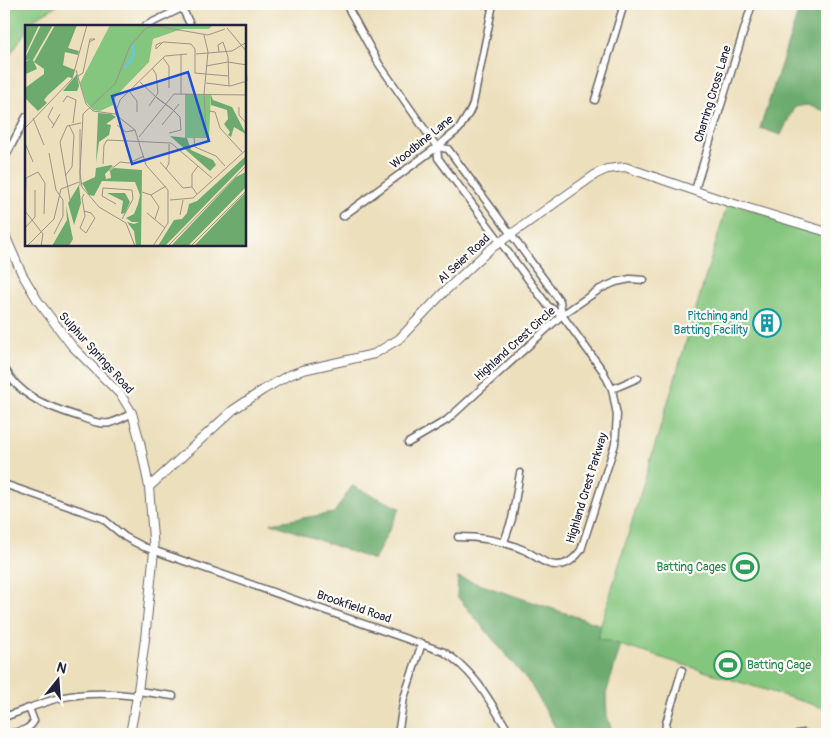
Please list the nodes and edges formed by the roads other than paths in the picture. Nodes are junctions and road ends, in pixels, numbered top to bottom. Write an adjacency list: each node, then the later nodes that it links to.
1 (190, 4): 6 (street)
2 (346, 4): 11 (street, Highland Crest Parkway)
3 (494, 4): 11 (street, Woodbine Lane)
4 (624, 4): 9 (street)
5 (752, 4): 14 (street, Charring Cross Lane)
6 (182, 8): 7 (street); 8 (street)
7 (147, 25)
8 (190, 25)
9 (595, 100)
10 (25, 119): 12 (street)
11 (438, 147): 13 (street, Highland Crest Parkway); 15 (street, Highland Crest Parkway); 16 (street, Woodbine Lane)
12 (4, 160)
13 (476, 188): 15 (street); 19 (street, Highland Crest Parkway)
14 (695, 190): 17 (street, Al Seier Road); 19 (street, Al Seier Road)
15 (466, 196): 20 (street, Highland Crest Parkway)
16 (343, 216)
17 (827, 232)
18 (4, 233): 28 (street, Sulphur Springs Road)
19 (511, 234): 20 (street, Al Seier Road); 21 (street, Highland Crest Parkway)
20 (499, 241): 23 (street, Highland Crest Parkway); 32 (street, Al Seier Road)
21 (540, 274): 23 (street); 24 (street, Highland Crest Parkway)
22 (644, 280): 24 (street, Highland Crest Circle)
23 (531, 282): 24 (street, Highland Crest Parkway)
24 (562, 315): 27 (street, Highland Crest Parkway); 29 (street, Highland Crest Circle)
25 (4, 367): 28 (street)
26 (638, 378): 27 (street)
27 (612, 389): 34 (street, Highland Crest Parkway)
28 (132, 414): 32 (street, Sulphur Springs Road)
29 (408, 443)
30 (520, 473): 34 (street)
31 (4, 484): 35 (street, Brookfield Road)
32 (149, 487): 35 (street, Sulphur Springs Road)
33 (458, 537): 34 (street, Highland Crest Parkway)
34 (504, 542)
35 (154, 551): 36 (street, Brookfield Road); 38 (street, Sulphur Springs Road)
36 (422, 643): 44 (street); 45 (street, Brookfield Road)
37 (682, 670): 46 (street)
38 (138, 694): 39 (street); 40 (street); 43 (street, Sulphur Springs Road)
39 (173, 696)
40 (29, 708): 41 (street); 42 (street)
41 (4, 717)
42 (7, 734)
43 (130, 734)
44 (398, 734)
45 (510, 734)
46 (665, 734)

